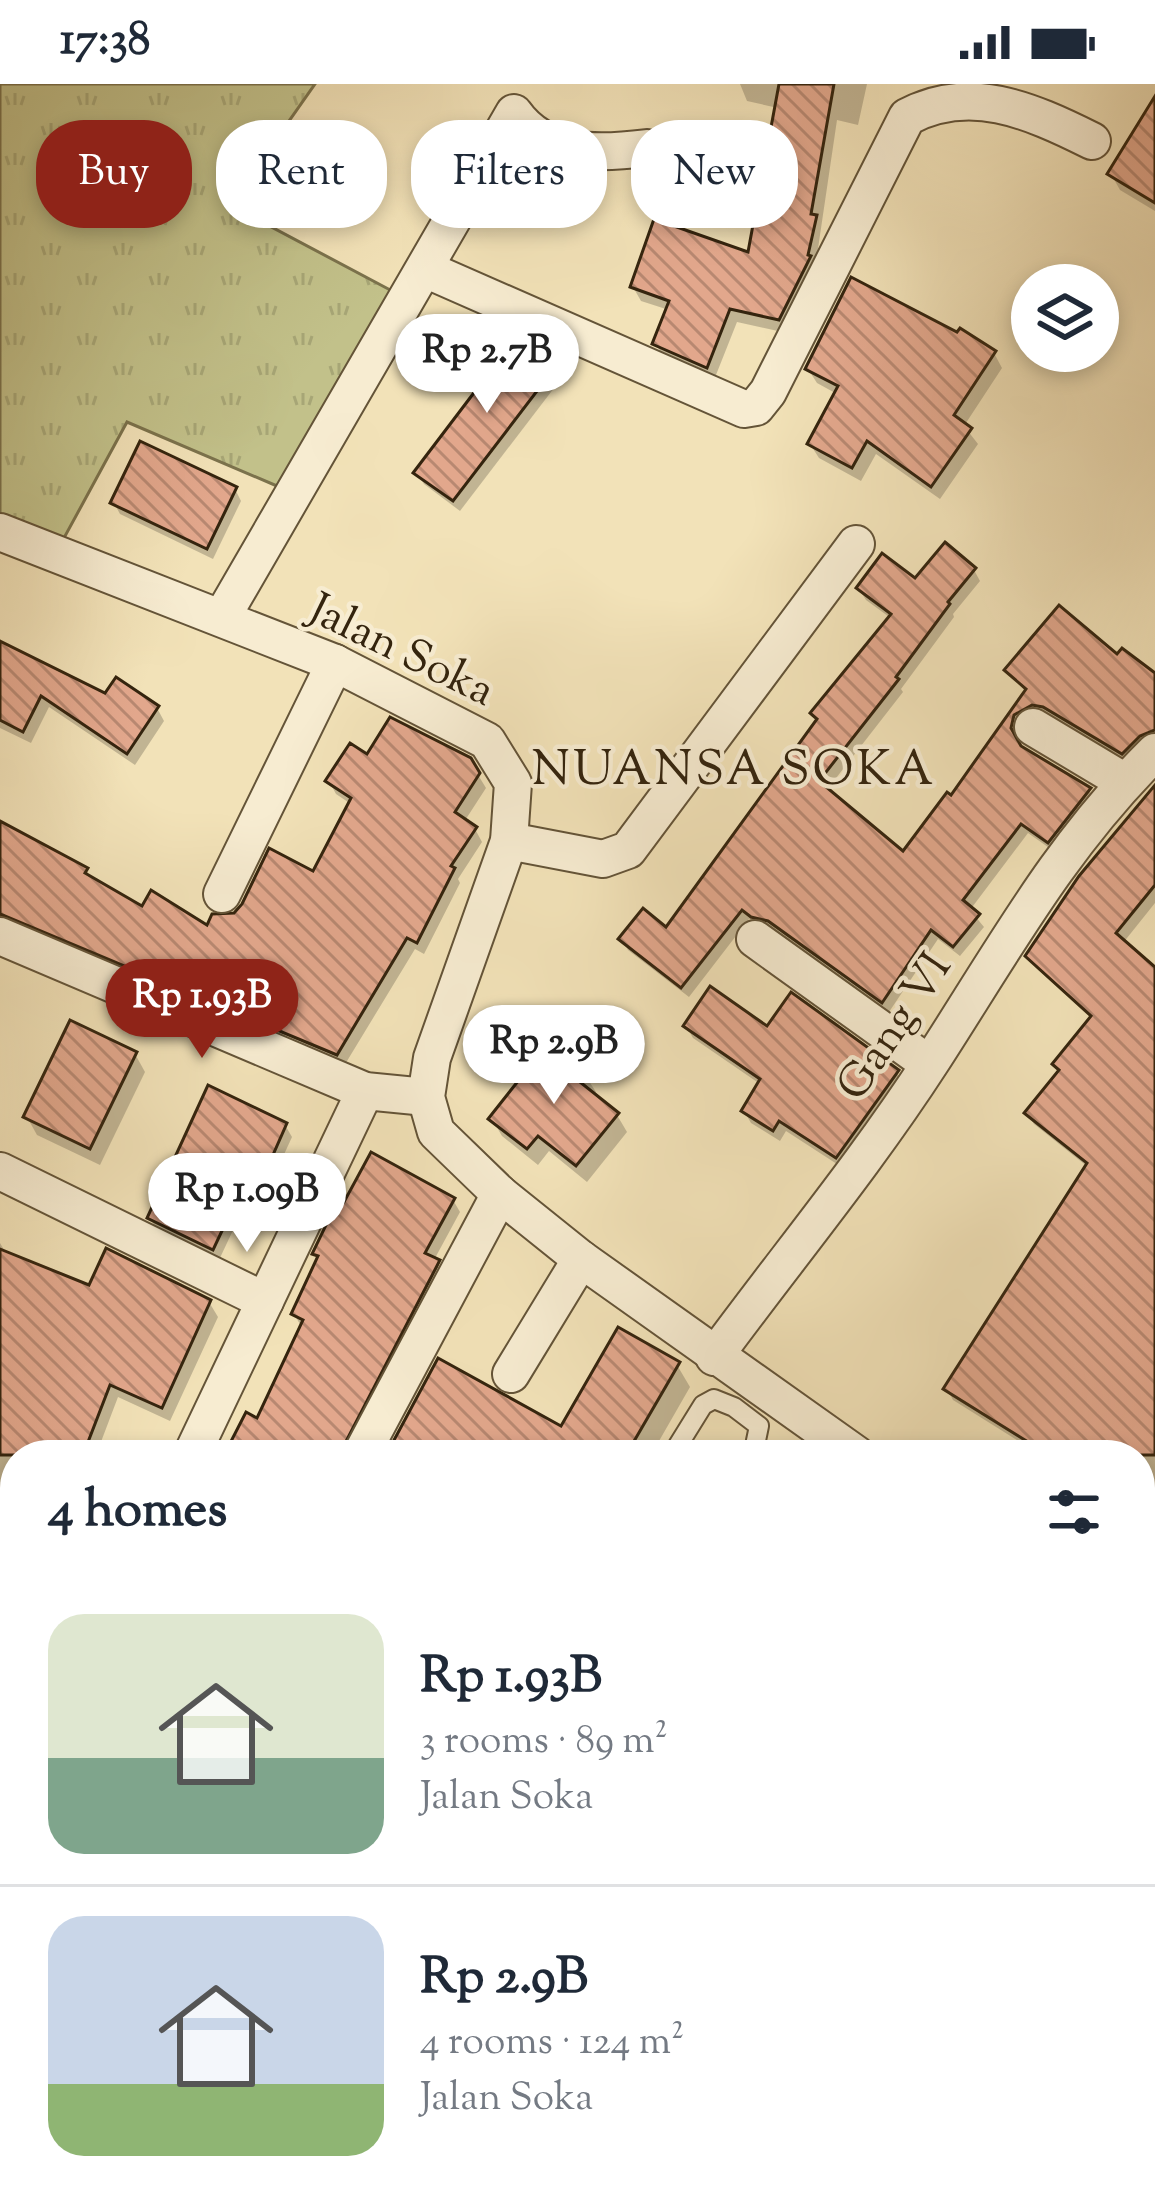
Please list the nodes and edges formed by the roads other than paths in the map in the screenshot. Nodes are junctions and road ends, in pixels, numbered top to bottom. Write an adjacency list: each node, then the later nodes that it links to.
1 (1092, 141): 3 (street)
2 (631, 150): 3 (street)
3 (425, 269): 6 (street)
4 (0, 532): 6 (street, Jalan Soka)
5 (856, 544): 11 (street)
6 (222, 617): 7 (street, Jalan Soka)
7 (335, 663): 11 (street, Jalan Soka); 12 (street)
8 (1033, 727): 10 (street)
9 (1155, 752): 10 (street, Gang VI)
10 (1125, 782): 15 (street, Gang VI)
11 (509, 841): 17 (street, Jalan Soka)
12 (222, 894)
13 (0, 936): 16 (street)
14 (755, 939): 15 (street)
15 (929, 1064): 22 (street, Gang VI)
16 (365, 1091): 17 (street); 21 (street)
17 (426, 1097): 19 (street)
18 (0, 1172): 21 (street)
19 (500, 1194): 20 (street); 26 (street)
20 (581, 1258): 22 (street); 23 (street)
21 (265, 1301): 25 (street)
22 (714, 1357): 24 (street)
23 (511, 1374)
24 (743, 1395): 27 (lane); 28 (lane); 29 (street)
25 (199, 1440)
26 (369, 1440)
27 (682, 1440)
28 (756, 1440)
29 (828, 1440)

